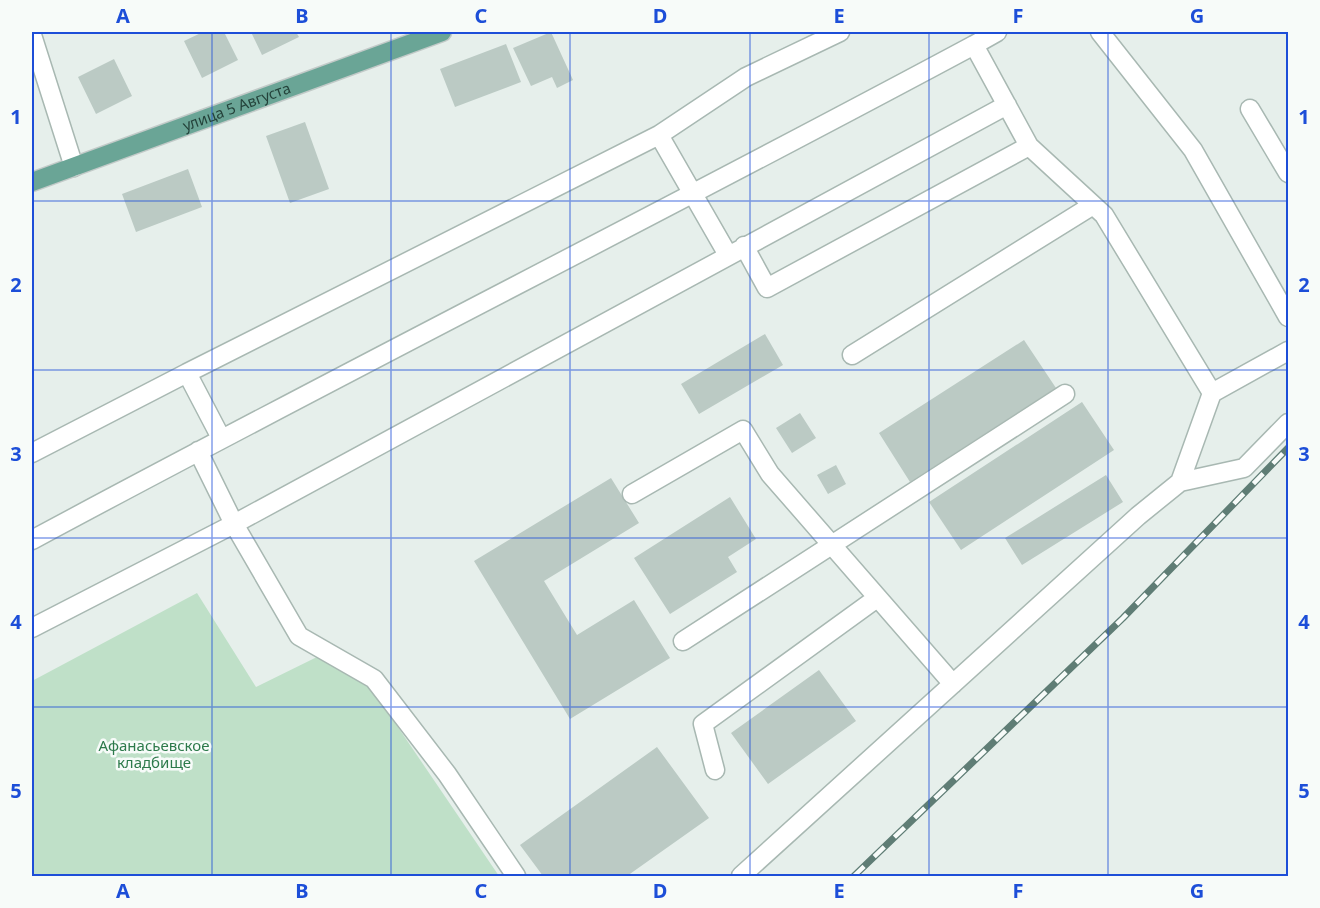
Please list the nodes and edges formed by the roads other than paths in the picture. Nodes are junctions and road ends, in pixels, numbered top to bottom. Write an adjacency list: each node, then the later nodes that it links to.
1 (442, 32): 11 (main road, улица 5 Августа)
2 (840, 32): 9 (street)
3 (997, 32): 6 (street)
4 (1100, 32): 17 (street)
5 (32, 35): 11 (street)
6 (974, 45): 7 (street); 14 (street)
7 (1007, 105): 10 (street); 16 (street)
8 (1250, 109): 12 (street)
9 (659, 135): 14 (street); 20 (street)
10 (1029, 146): 15 (street); 16 (street)
11 (74, 166): 13 (main road, улица 5 Августа)
12 (1288, 173)
13 (32, 182)
14 (695, 195): 16 (street); 24 (street)
15 (1093, 205): 19 (street); 21 (street)
16 (736, 251): 29 (street)
17 (1288, 317)
18 (1288, 351): 21 (street)
19 (852, 355)
20 (187, 373): 24 (street); 26 (street)
21 (1212, 393): 27 (street)
22 (1065, 394): 31 (street)
23 (1288, 423): 27 (street)
24 (221, 438): 25 (street)
25 (198, 451): 29 (street); 30 (street)
26 (32, 453)
27 (1180, 482): 35 (street)
28 (632, 494): 31 (street)
29 (234, 524): 33 (street); 37 (street)
30 (32, 540)
31 (833, 546): 32 (street); 34 (street)
32 (877, 598): 35 (street); 36 (street)
33 (32, 628)
34 (682, 641)
35 (954, 684): 38 (street)
36 (715, 770)
37 (516, 876)
38 (741, 876)

